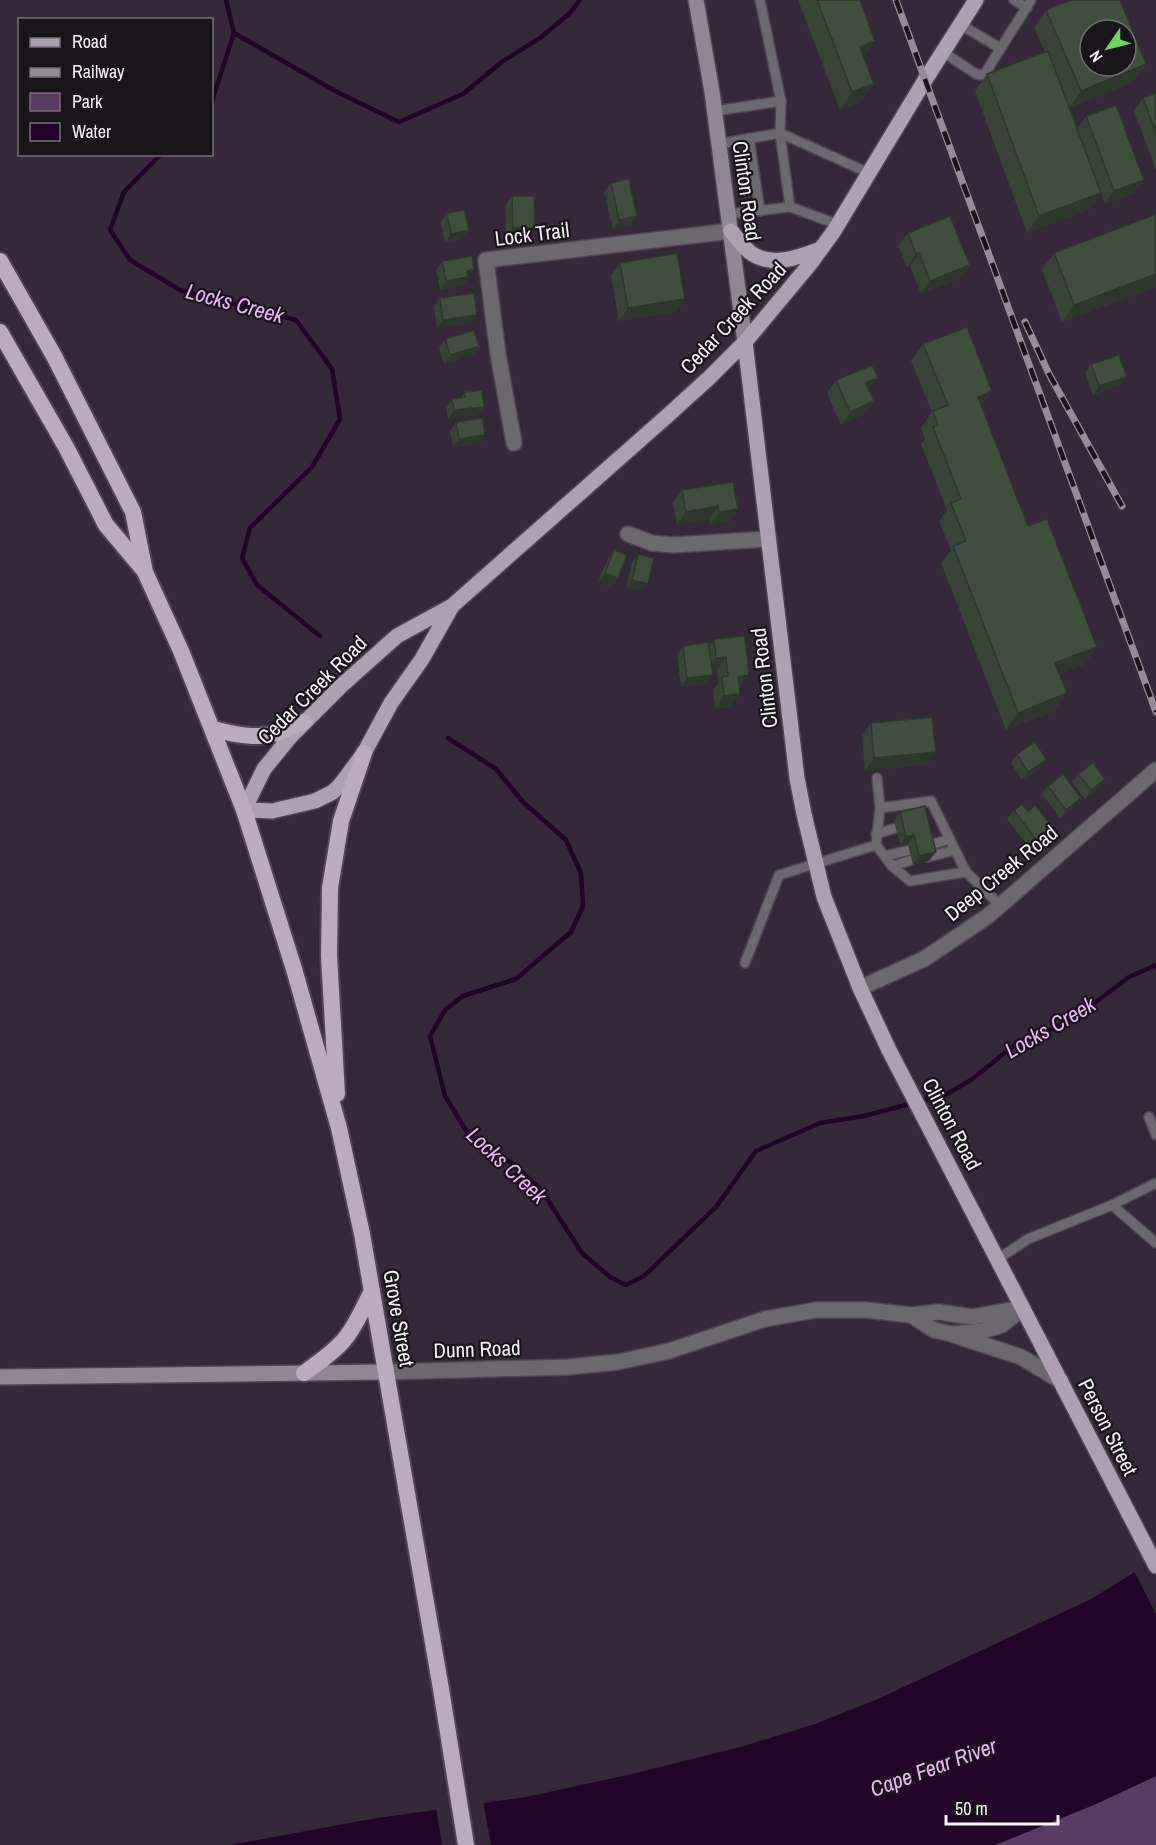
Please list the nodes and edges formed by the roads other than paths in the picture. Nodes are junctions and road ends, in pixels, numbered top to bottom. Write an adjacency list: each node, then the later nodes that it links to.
1 (696, 0): 10 (main road, Clinton Road)
2 (760, 0): 9 (lane)
3 (976, 0): 6 (main road, Cedar Creek Road)
4 (1014, 0): 5 (lane)
5 (1029, 4): 7 (lane)
6 (961, 25): 7 (lane); 8 (main road, Cedar Creek Road)
7 (1000, 48): 8 (lane)
8 (943, 52): 14 (main road, Cedar Creek Road)
9 (782, 100): 10 (lane); 11 (lane)
10 (715, 111): 13 (main road, Clinton Road)
11 (780, 133): 12 (lane); 14 (lane); 15 (lane)
12 (749, 138): 13 (lane); 16 (lane)
13 (719, 144): 17 (main road, Clinton Road)
14 (869, 172): 18 (main road, Cedar Creek Road)
15 (790, 207): 16 (lane); 18 (lane)
16 (760, 211): 17 (lane)
17 (729, 214): 19 (main road, Clinton Road)
18 (837, 224): 20 (main road, Cedar Creek Road)
19 (731, 231): 20 (main road); 23 (main road, Clinton Road); 24 (street, Lock Trail)
20 (821, 249): 23 (main road, Cedar Creek Road)
21 (0, 261): 27 (highway)
22 (0, 332): 27 (highway)
23 (746, 342): 26 (main road, Clinton Road); 28 (main road, Cedar Creek Road)
24 (514, 443)
25 (628, 534): 26 (street)
26 (769, 538): 46 (main road, Clinton Road)
27 (146, 572): 30 (highway, Grove Street)
28 (452, 606): 29 (main road, Cedar Creek Road); 31 (main road, Cedar Creek Road)
29 (304, 722): 30 (highway); 35 (main road, Cedar Creek Road)
30 (213, 729): 35 (highway, Grove Street)
31 (364, 753): 35 (main road, Cedar Creek Road); 53 (highway)
32 (1156, 770): 49 (street, Deep Creek Road)
33 (877, 778): 34 (lane)
34 (880, 808): 37 (lane); 38 (lane)
35 (244, 810): 53 (highway, Grove Street)
36 (896, 828): 37 (lane)
37 (876, 834): 39 (lane)
38 (950, 840): 40 (lane); 42 (lane)
39 (876, 845): 43 (lane); 46 (lane)
40 (926, 846)
41 (910, 850): 43 (lane)
42 (955, 850): 44 (lane); 48 (lane)
43 (885, 856): 47 (lane)
44 (928, 857)
45 (912, 860): 47 (lane)
46 (815, 864): 50 (lane); 51 (main road, Clinton Road)
47 (892, 866): 48 (lane)
48 (966, 872): 49 (lane)
49 (1000, 905): 51 (street, Deep Creek Road)
50 (745, 963)
51 (860, 988): 58 (main road, Clinton Road)
52 (1149, 1117): 54 (lane)
53 (339, 1128): 59 (highway, Grove Street)
54 (1156, 1135)
55 (1156, 1183): 56 (lane)
56 (1112, 1205): 57 (lane); 58 (lane)
57 (1156, 1243)
58 (998, 1259): 60 (main road, Clinton Road)
59 (372, 1291): 63 (highway, Grove Street); 64 (highway)
60 (1023, 1308): 61 (street, Dunn Road); 62 (street, Dunn Road); 66 (main road, Person Street)
61 (911, 1315): 62 (street, Dunn Road); 63 (street, Dunn Road)
62 (952, 1334): 66 (street)
63 (386, 1372): 64 (main road, Dunn Road); 68 (highway, Grove Street)
64 (304, 1373): 65 (main road, Dunn Road)
65 (0, 1377)
66 (1061, 1381): 67 (main road, Person Street)
67 (1156, 1566)
68 (466, 1845)

